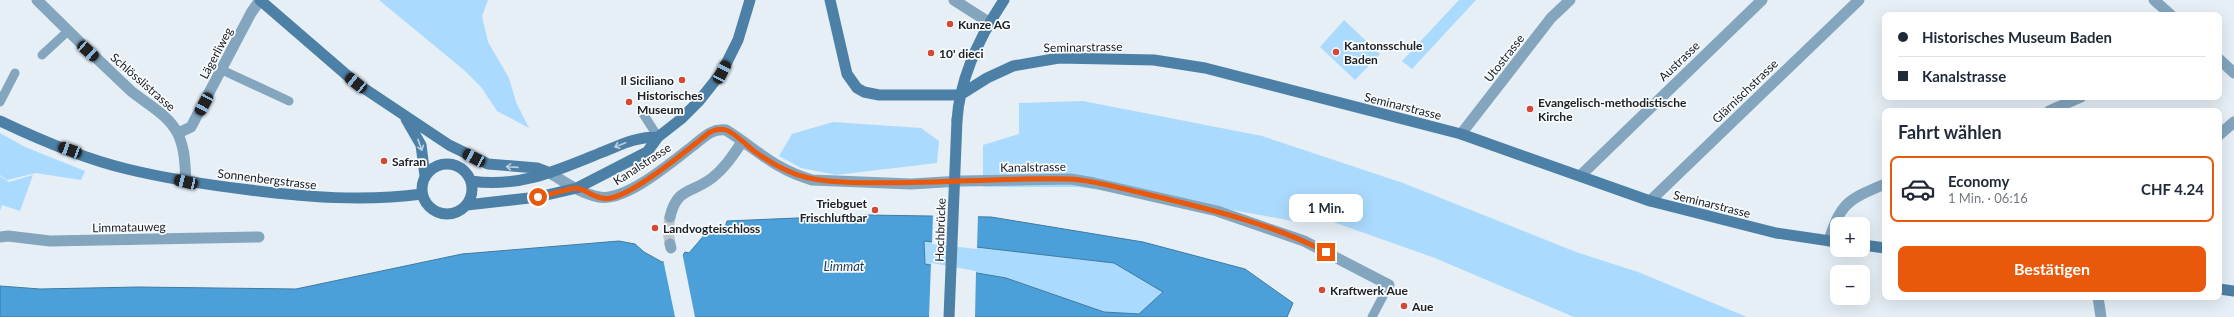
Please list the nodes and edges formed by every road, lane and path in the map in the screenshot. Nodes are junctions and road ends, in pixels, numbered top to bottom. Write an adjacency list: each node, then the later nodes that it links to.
1 (37, 0): 13 (street, Schlösslistrasse)
2 (260, 0): 16 (street, Lägerliweg); 25 (main road)
3 (750, 0): 31 (main road)
4 (830, 0): 19 (main road)
5 (954, 0): 12 (street)
6 (1004, 0): 12 (main road, Hochbrücke)
7 (1570, 0): 30 (street, Utostrasse)
8 (1762, 0): 37 (street, Austrasse)
9 (1859, 0): 43 (street, Glärnischstrasse)
10 (2154, 0): 11 (street)
11 (2167, 12)
12 (990, 23): 19 (main road, Hochbrücke)
13 (68, 31): 14 (lane); 29 (street, Schlösslistrasse)
14 (42, 55)
15 (2222, 62): 18 (street)
16 (222, 70): 21 (lane); 29 (street, Lägerliweg)
17 (15, 72): 22 (lane)
18 (2234, 73)
19 (960, 95): 30 (main road, Seminarstrasse); 56 (main road, Hochbrücke, bridge)
20 (2074, 100): 23 (street)
21 (289, 101)
22 (0, 102)
23 (2056, 108)
24 (642, 112): 31 (lane)
25 (405, 117): 33 (main road); 36 (main road, one-way to 36)
26 (0, 121): 39 (main road, Sonnenbergstrasse)
27 (2234, 122): 28 (street)
28 (2222, 132)
29 (178, 133): 39 (street, Schlösslistrasse)
30 (1461, 134): 37 (main road, Seminarstrasse)
31 (658, 137): 35 (main road, one-way to 35); 41 (main road)
32 (742, 142): 41 (street, Kanalstrasse); 45 (street); 52 (street, Kanalstrasse)
33 (449, 145): 34 (main road); 35 (main road, one-way to 33)
34 (454, 165): 36 (main road); 38 (main road)
35 (550, 173): 38 (main road); 41 (street, Kanalstrasse)
36 (425, 176): 42 (main road)
37 (1580, 176): 43 (main road, Seminarstrasse)
38 (471, 181): 44 (main road)
39 (186, 182): 42 (main road, Sonnenbergstrasse)
40 (1882, 185): 46 (street)
41 (576, 188): 44 (main road)
42 (422, 194): 44 (main road)
43 (1650, 201): 49 (main road, Seminarstrasse)
44 (467, 205)
45 (670, 217)
46 (1838, 217)
47 (259, 237): 48 (street, Limmatauweg)
48 (0, 238)
49 (1830, 241)
50 (1870, 246): 51 (main road)
51 (1882, 248)
52 (1388, 285): 57 (lane)
53 (2222, 289): 54 (main road)
54 (2234, 291)
55 (2098, 300): 58 (street)
56 (949, 317)
57 (1372, 317)
58 (2101, 317)

